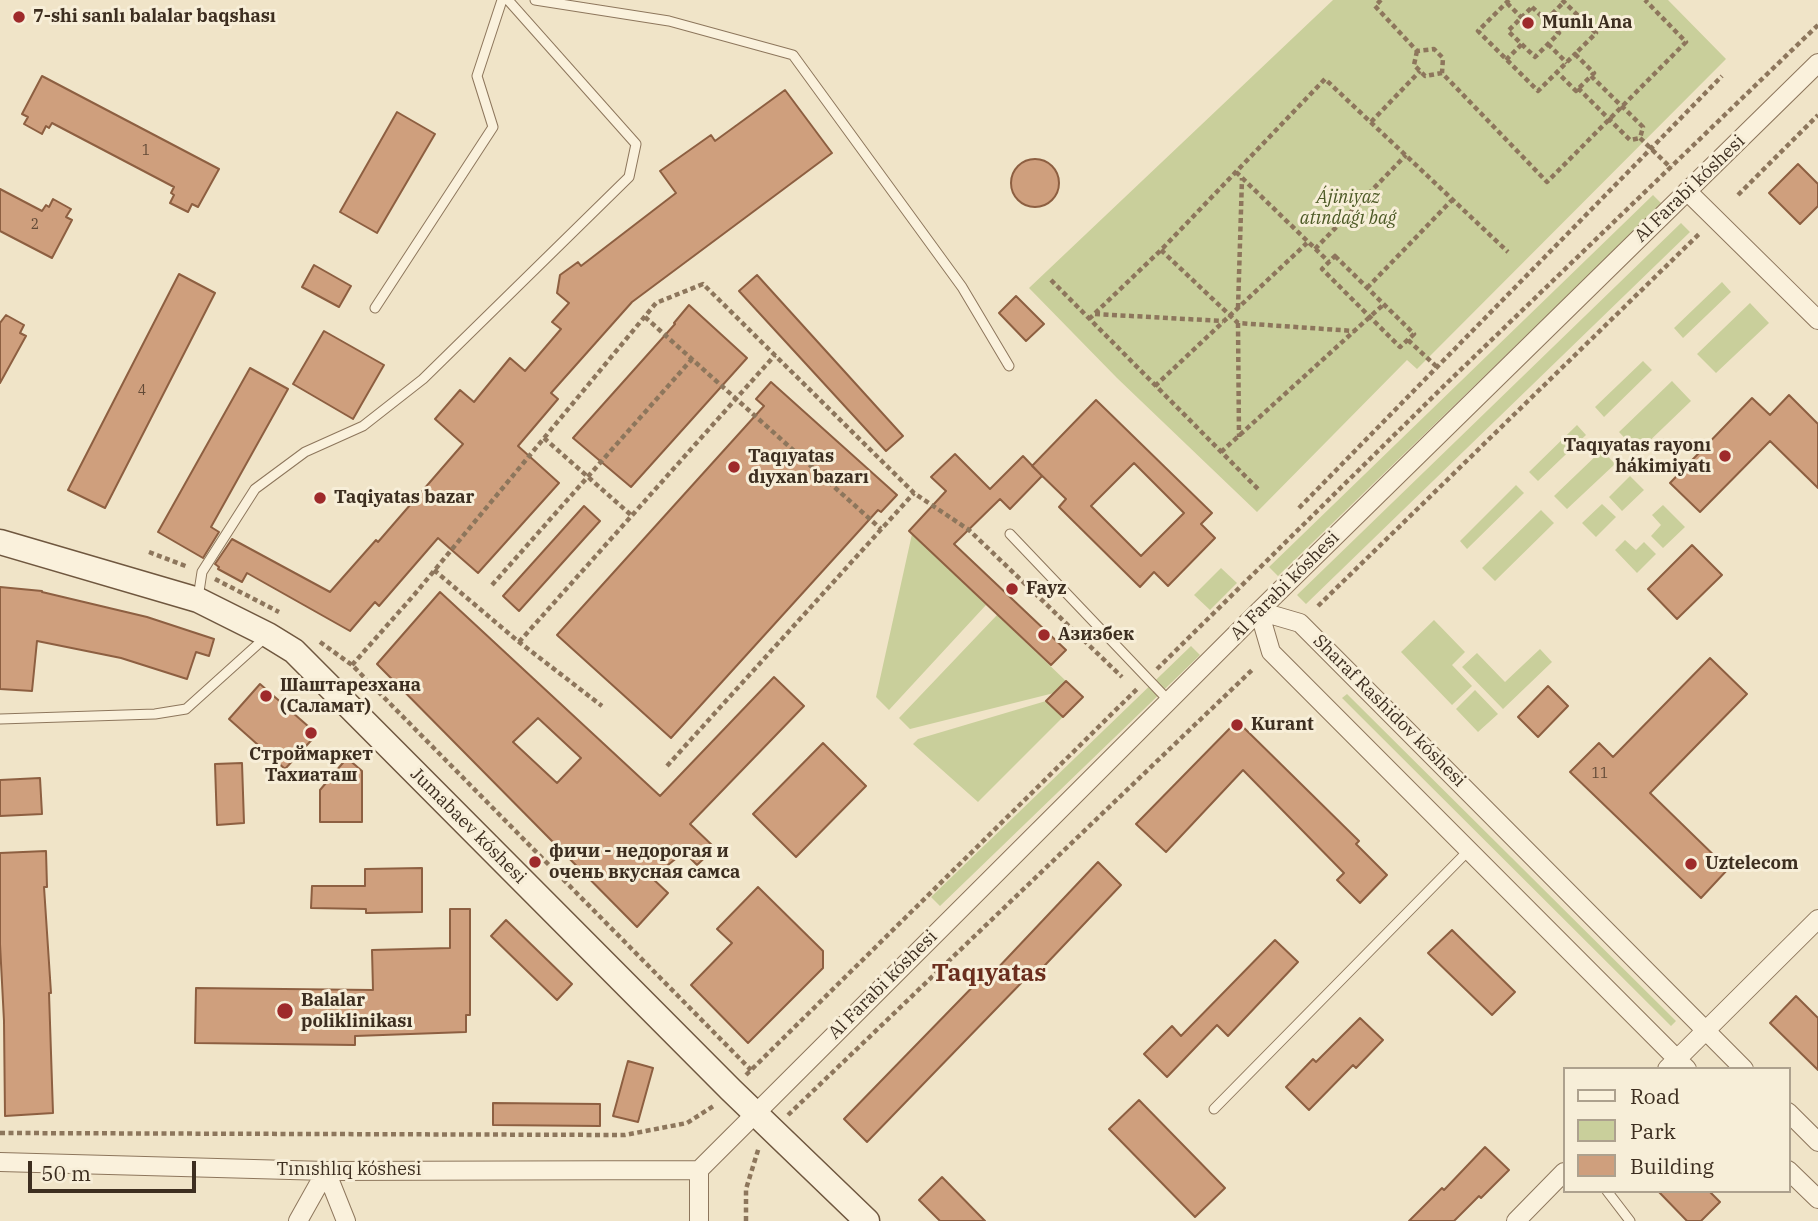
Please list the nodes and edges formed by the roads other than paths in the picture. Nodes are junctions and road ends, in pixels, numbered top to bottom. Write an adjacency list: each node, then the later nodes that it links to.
1 (502, 0): 6 (lane)
2 (508, 0): 11 (lane)
3 (535, 0): 8 (lane)
4 (1818, 62): 5 (street, Al Farabi kóshesi)
5 (1687, 191): 7 (street); 12 (street, Al Farabi kóshesi)
6 (375, 308)
7 (1818, 320)
8 (1009, 366)
9 (1010, 534): 14 (lane)
10 (0, 542): 11 (street, Jumabaev kóshesi)
11 (198, 600): 13 (street, Jumabaev kóshesi)
12 (1259, 611): 14 (street, Al Farabi kóshesi); 16 (street); 18 (street, Sharaf Rashidov kóshesi)
13 (268, 635): 15 (lane); 22 (street, Jumabaev kóshesi)
14 (1169, 701): 22 (street, Al Farabi kóshesi)
15 (0, 719)
16 (1469, 850): 19 (street); 21 (lane)
17 (1818, 919): 18 (street)
18 (1705, 1030): 19 (street); 20 (street, Sharaf Rashidov kóshesi)
19 (1677, 1065)
20 (1742, 1067)
21 (1214, 1109)
22 (755, 1112): 26 (street, Al Farabi kóshesi); 35 (street, Jumabaev kóshesi)
23 (1790, 1114): 24 (street)
24 (1818, 1142)
25 (0, 1162): 27 (street, Tınıshlıq kóshesi)
26 (699, 1170): 27 (street, Tınıshlıq kóshesi); 34 (street)
27 (326, 1171): 32 (street); 33 (street)
28 (1790, 1172): 31 (street)
29 (1562, 1174): 36 (street)
30 (1609, 1193): 37 (lane)
31 (1818, 1199)
32 (298, 1221)
33 (346, 1221)
34 (699, 1221)
35 (867, 1221)
36 (1516, 1221)
37 (1630, 1221)

